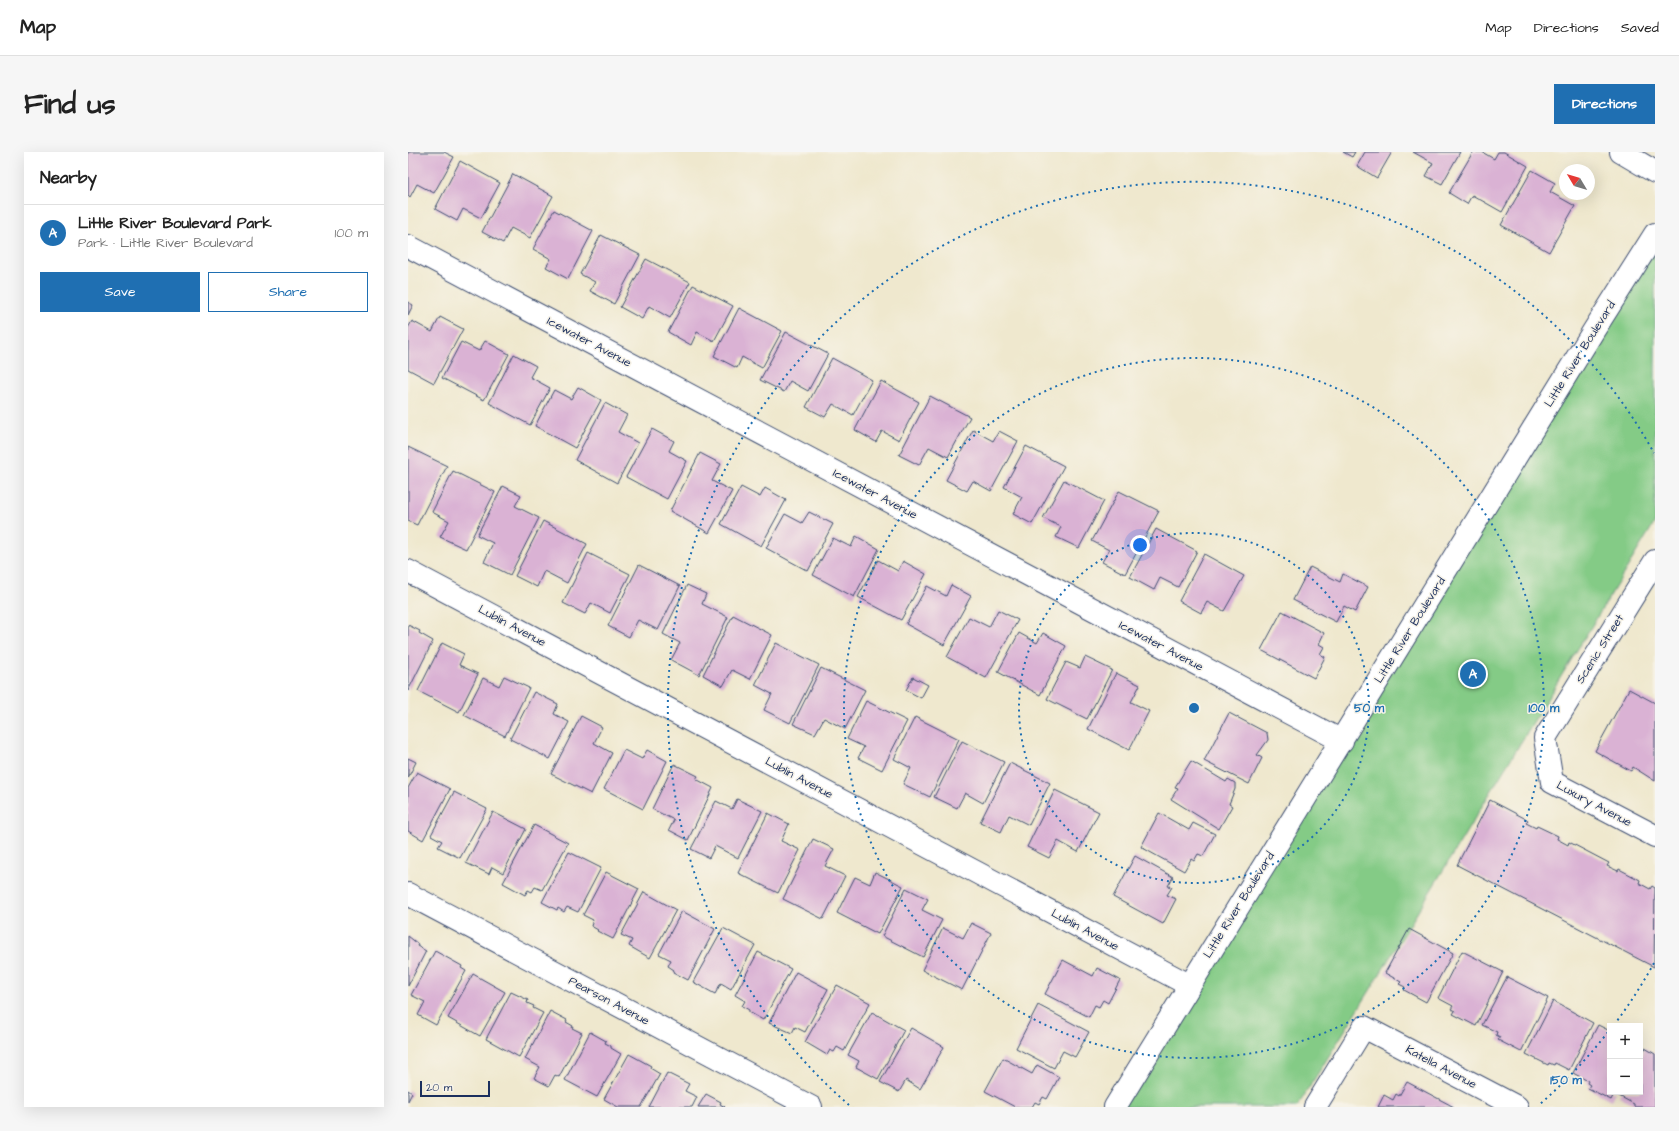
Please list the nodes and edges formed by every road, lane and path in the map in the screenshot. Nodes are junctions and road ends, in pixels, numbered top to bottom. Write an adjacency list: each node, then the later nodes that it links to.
1 (1621, 152): 2 (street)
2 (1655, 172)
3 (1655, 234): 8 (street, Little River Boulevard)
4 (408, 246): 8 (street, Icewater Avenue)
5 (1655, 561): 7 (street, Scenic Street)
6 (408, 571): 11 (street, Lublin Avenue)
7 (1545, 738): 9 (street, Luxury Avenue)
8 (1342, 741): 11 (street, Little River Boulevard)
9 (1655, 836)
10 (408, 894): 12 (street, Pearson Avenue)
11 (1189, 985): 13 (street, Little River Boulevard)
12 (811, 1107)
13 (1115, 1107)
14 (1315, 1107): 15 (street, Katella Avenue)
15 (1517, 1107)

